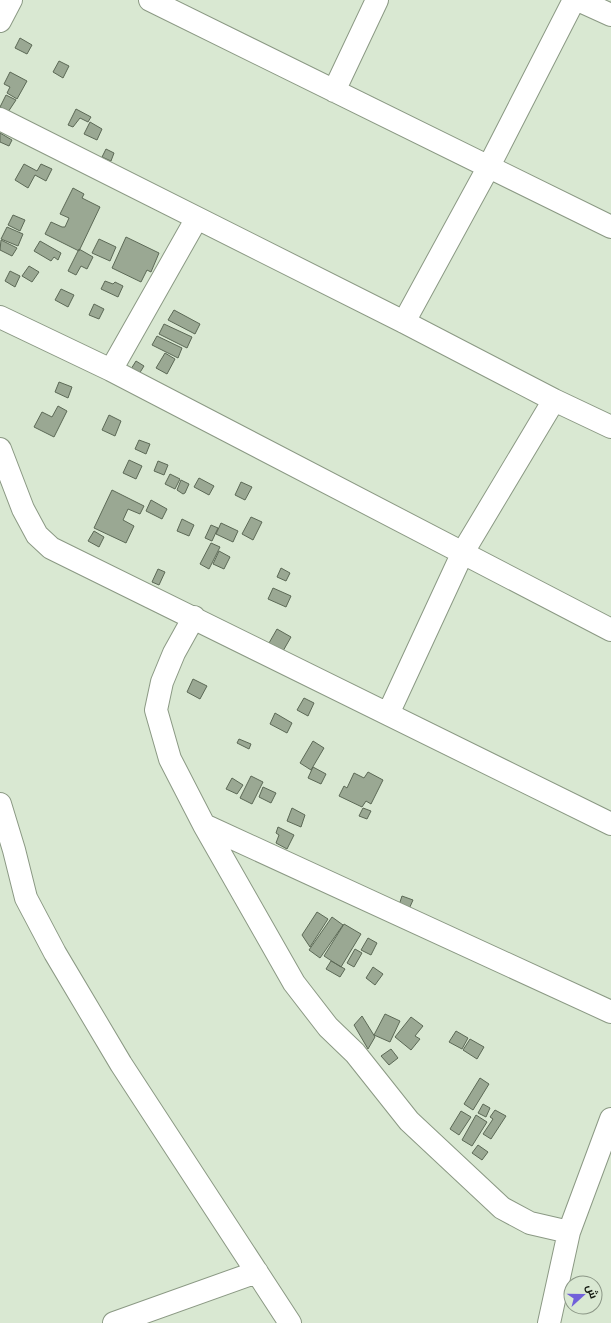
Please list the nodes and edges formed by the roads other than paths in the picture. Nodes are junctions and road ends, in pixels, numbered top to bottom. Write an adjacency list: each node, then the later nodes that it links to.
1 (11, 0): 7 (street)
2 (150, 0): 8 (street)
3 (377, 0): 8 (street)
4 (574, 0): 10 (street)
5 (578, 0): 6 (street)
6 (611, 15)
7 (0, 21)
8 (334, 91): 10 (street)
9 (0, 119): 11 (street)
10 (488, 168): 12 (street); 14 (street)
11 (197, 218): 14 (street); 15 (street)
12 (611, 227)
13 (0, 317): 15 (street)
14 (404, 322): 16 (street)
15 (111, 370): 19 (street)
16 (554, 400): 17 (street); 19 (street)
17 (611, 427)
18 (0, 449): 20 (street)
19 (463, 552): 21 (street); 22 (street)
20 (194, 617): 22 (street); 25 (street)
21 (611, 630)
22 (388, 714): 24 (street)
23 (0, 804): 29 (street)
24 (611, 824)
25 (204, 825): 26 (street); 28 (street)
26 (611, 1012)
27 (611, 1119): 28 (street)
28 (569, 1232): 32 (street)
29 (257, 1272): 30 (street); 31 (street)
30 (114, 1323)
31 (290, 1323)
32 (549, 1323)

